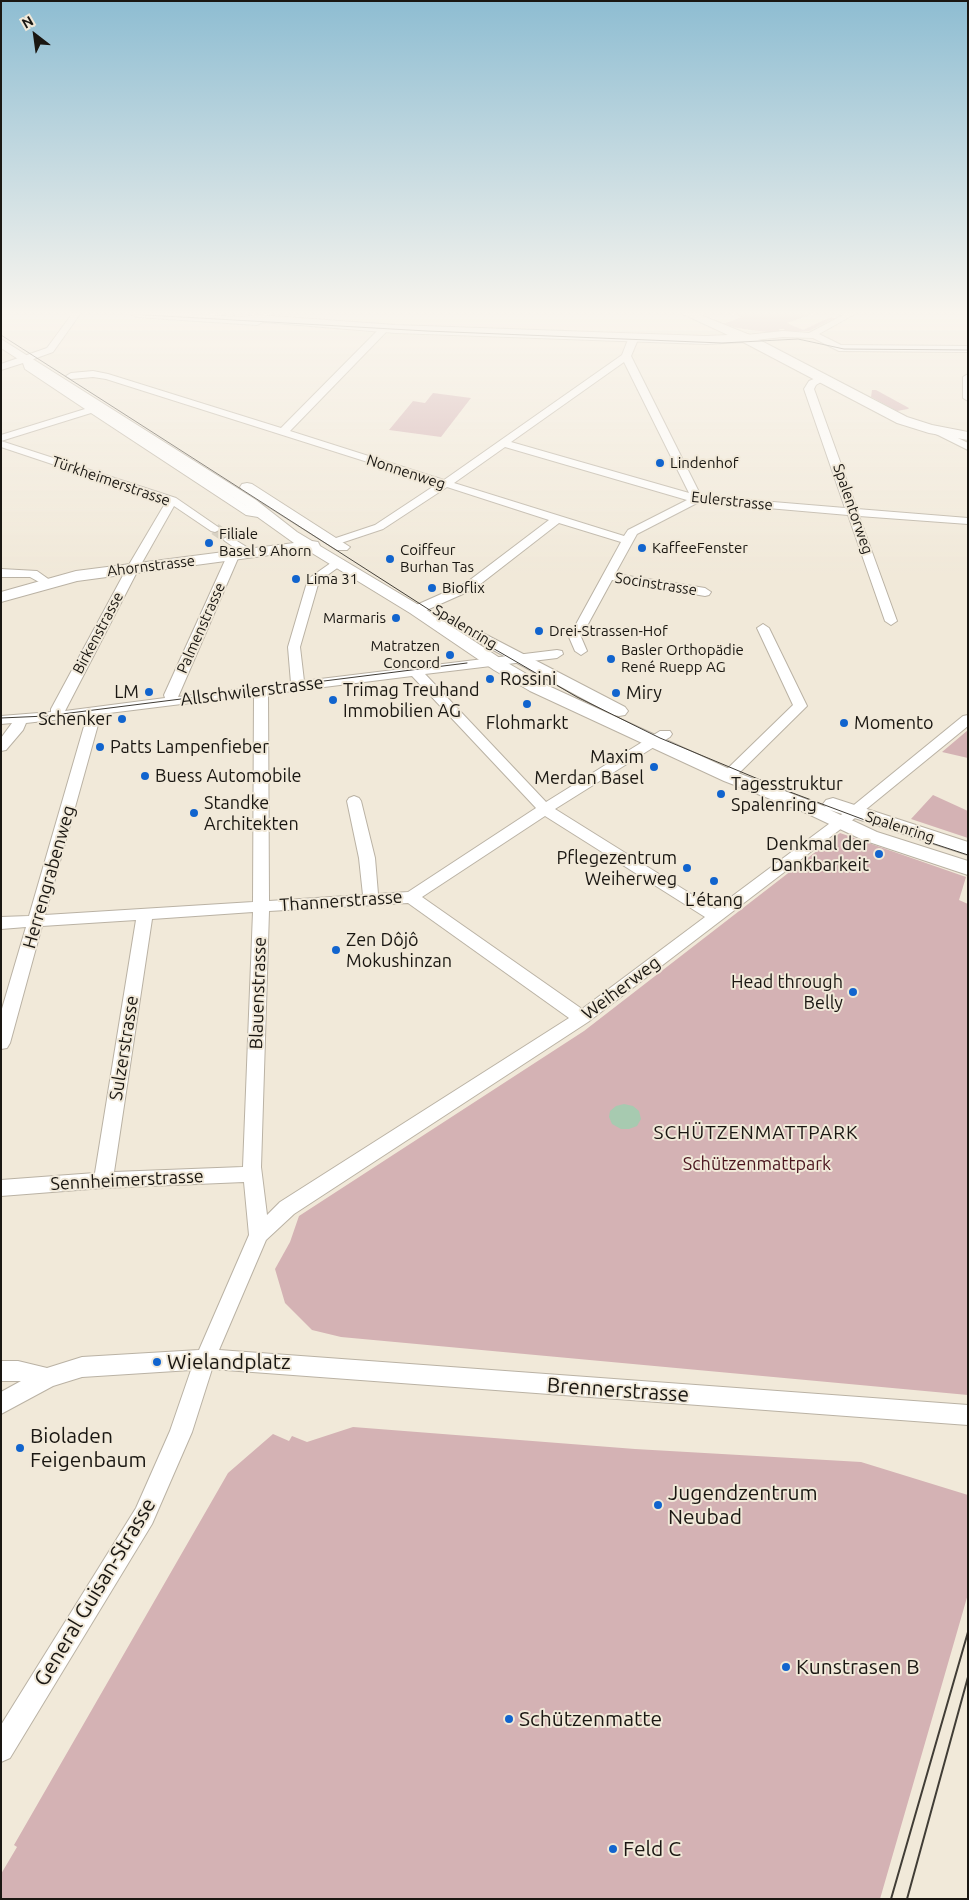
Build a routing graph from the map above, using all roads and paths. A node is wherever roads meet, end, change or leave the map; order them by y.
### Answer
1 (84, 403) edge
2 (101, 403) edge
3 (114, 403) edge
4 (188, 403) edge
5 (312, 403) edge
6 (560, 403) edge
7 (649, 403) edge
8 (815, 403) edge
9 (869, 403) edge
10 (94, 409) junction
11 (938, 431) junction
12 (282, 433) junction
13 (968, 436) edge
14 (1, 438) edge
15 (503, 443) junction
16 (1, 444) edge
17 (968, 447) edge
18 (446, 484) junction
19 (697, 499) junction
20 (172, 500) junction
21 (854, 512) junction
22 (264, 515) junction
23 (556, 520) junction
24 (968, 521) edge
25 (215, 530) tunnel mouth
26 (229, 539) tunnel mouth
27 (625, 540) junction
28 (334, 542) junction
29 (311, 545) junction
30 (249, 553) junction
31 (233, 556) junction
32 (350, 558) junction
33 (133, 568) junction
34 (1, 573) edge
35 (608, 576) junction
36 (48, 583) junction
37 (705, 592) dead end
38 (1, 597) edge
39 (422, 607) junction
40 (891, 621) dead end
41 (763, 628) dead end
42 (581, 652) dead end
43 (557, 654) dead end
44 (505, 660) junction
45 (415, 671) junction
46 (298, 686) junction
47 (262, 690) junction
48 (172, 701) junction
49 (95, 711) junction
50 (58, 715) junction
51 (1, 720) edge
52 (20, 720) junction
53 (968, 720) edge
54 (659, 738) junction
55 (1, 747) edge
56 (733, 771) junction
57 (354, 801) dead end
58 (546, 809) junction
59 (847, 816) junction
60 (968, 849) edge
61 (968, 868) edge
62 (411, 897) junction
63 (371, 898) junction
64 (261, 907) junction
65 (145, 915) junction
66 (716, 916) junction
67 (37, 921) junction
68 (1, 923) edge
69 (582, 1018) junction
70 (1, 1043) edge
71 (252, 1174) junction
72 (103, 1180) junction
73 (1, 1188) edge
74 (259, 1234) junction
75 (205, 1359) junction
76 (1, 1371) edge
77 (47, 1378) junction
78 (1, 1404) edge
79 (968, 1414) edge
80 (181, 1432) joint
81 (1, 1749) edge

1 - 10 street, Spalenring
2 - 22 main road, Spalenring
3 - 28 main road, Spalenring
4 - 12 street, Nonnenweg
5 - 12 street
6 - 15 street
7 - 19 street
8 - 21 street, Spalentorweg
9 - 11 main road
10 - 14 street
10 - 22 street, Spalenring
11 - 13 main road
11 - 17 street
12 - 18 street, Nonnenweg
15 - 18 street
15 - 19 street, Eulerstrasse
16 - 20 street, Türkheimerstrasse
18 - 23 street, Nonnenweg
18 - 28 street
19 - 21 street, Eulerstrasse
19 - 27 street, Socinstrasse
20 - 25 street, Türkheimerstrasse
20 - 33 street, Birkenstrasse
21 - 24 street, Eulerstrasse
21 - 40 street, Spalentorweg
22 - 29 main road, Spalenring
23 - 27 street, Nonnenweg
23 - 39 street
26 - 30 street
27 - 35 street, Socinstrasse
28 - 29 main road, Ahornstrasse
28 - 32 main road, Spalenring
29 - 30 main road, Ahornstrasse
29 - 32 main road, Spalenring
30 - 31 main road, Ahornstrasse
31 - 33 main road, Ahornstrasse
31 - 48 street, Palmenstrasse
32 - 39 main road, Spalenring
32 - 46 street
33 - 36 main road, Ahornstrasse
33 - 50 street, Birkenstrasse
34 - 36 street
35 - 37 street, Socinstrasse
35 - 42 street, Socinstrasse
36 - 38 main road, Ahornstrasse
39 - 44 main road, Spalenring
39 - 44 main road, Spalenring
41 - 56 street
43 - 44 street
44 - 45 street, Allschwilerstrasse
44 - 54 main road, Spalenring
44 - 54 main road, Spalenring
45 - 46 street, Allschwilerstrasse
45 - 58 street
46 - 47 street, Allschwilerstrasse
47 - 48 street, Allschwilerstrasse
47 - 64 street, Blauenstrasse
48 - 49 street, Allschwilerstrasse
49 - 50 street, Allschwilerstrasse
49 - 67 street, Herrengrabenweg
50 - 52 street, Allschwilerstrasse
51 - 52 street, Allschwilerstrasse
52 - 55 street
53 - 59 street, Weiherweg
54 - 56 main road, Spalenring
54 - 58 street, Thannerstrasse
56 - 59 main road, Spalenring
57 - 63 street
58 - 62 street, Thannerstrasse
58 - 66 street
59 - 60 main road, Spalenring
59 - 61 main road, Spalenring
59 - 66 street, Weiherweg
62 - 63 street, Thannerstrasse
62 - 69 street
63 - 64 street, Thannerstrasse
64 - 65 street, Thannerstrasse
64 - 71 street, Blauenstrasse
65 - 67 street, Thannerstrasse
65 - 72 street, Sulzerstrasse
66 - 69 street, Weiherweg
67 - 68 street, Thannerstrasse
67 - 70 street, Herrengrabenweg
69 - 74 street, Weiherweg
71 - 72 street, Sennheimerstrasse
71 - 74 street, Blauenstrasse
72 - 73 street, Sennheimerstrasse
74 - 75 street
75 - 77 street
75 - 79 street, Brennerstrasse
75 - 80 street
76 - 77 street
77 - 78 street
80 - 81 street, General Guisan-Strasse

